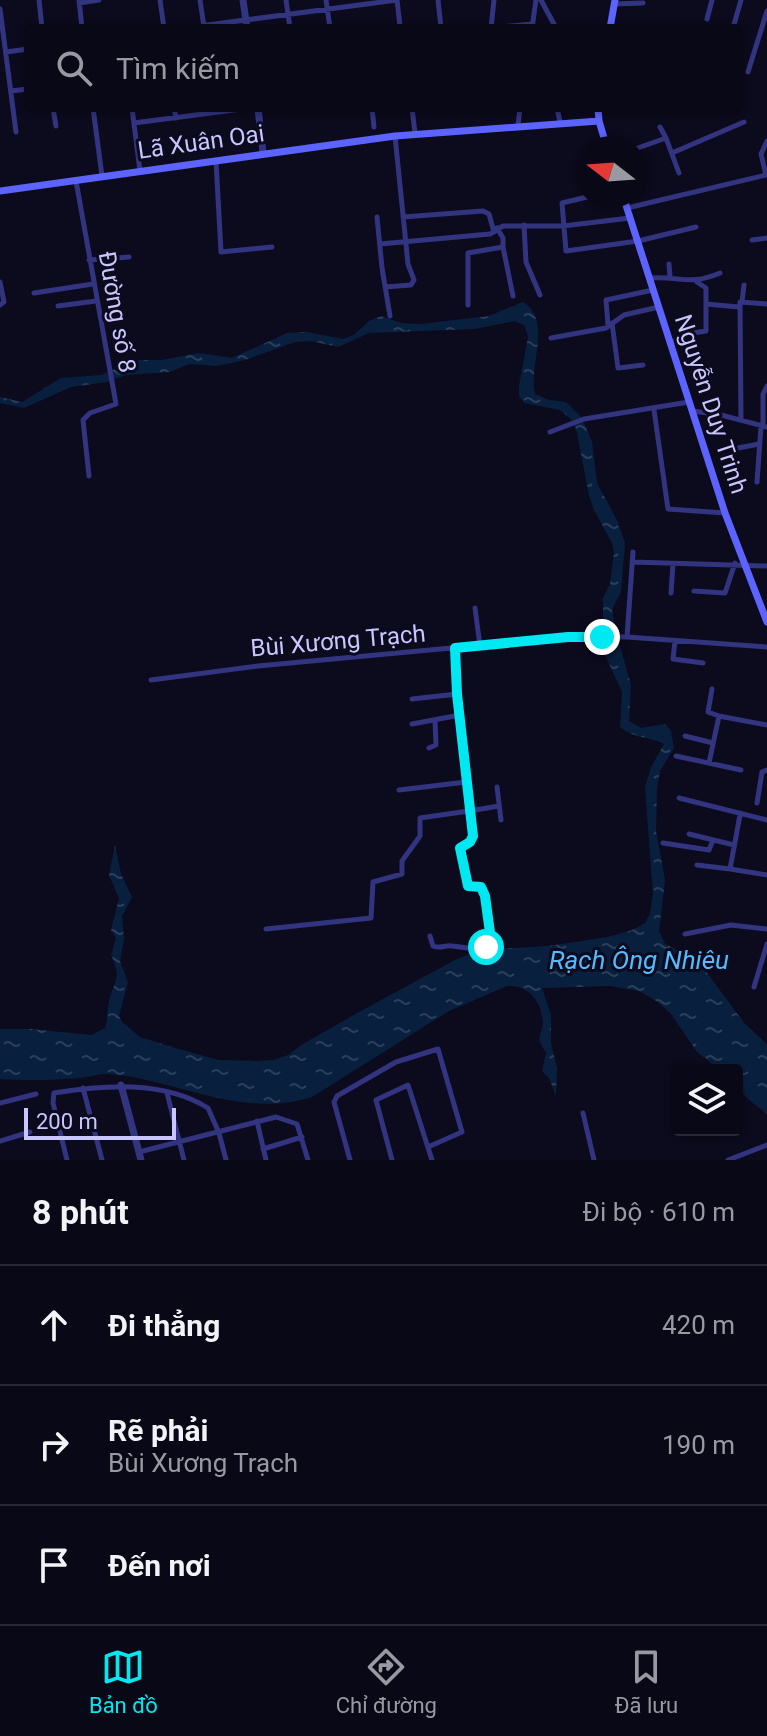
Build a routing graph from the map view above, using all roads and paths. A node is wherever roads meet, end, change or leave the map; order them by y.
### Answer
1 (39, 0) edge
2 (99, 0) edge
3 (160, 0) edge
4 (200, 0) edge
5 (243, 0) edge
6 (286, 0) edge
7 (326, 0) edge
8 (397, 0) edge
9 (438, 0) edge
10 (494, 0) edge
11 (538, 0) edge
12 (712, 0) edge
13 (741, 0) edge
14 (79, 1) edge
15 (614, 2) edge
16 (643, 3) dead end
17 (0, 9) edge
18 (328, 9) junction
19 (767, 11) edge
20 (288, 15) junction
21 (707, 19) dead end
22 (42, 24) edge
23 (82, 24) edge
24 (163, 24) edge
25 (204, 24) edge
26 (246, 24) edge
27 (289, 24) edge
28 (330, 24) edge
29 (400, 24) edge
30 (441, 24) edge
31 (491, 24) edge
32 (532, 24) edge
33 (553, 24) edge
34 (611, 24) edge
35 (734, 24) edge
36 (24, 50) edge
37 (6, 52) junction
38 (748, 72) dead end
39 (24, 89) edge
40 (11, 91) junction
41 (54, 112) edge
42 (94, 112) edge
43 (133, 112) edge
44 (175, 112) edge
45 (205, 112) edge
46 (258, 112) edge
47 (372, 112) edge
48 (412, 112) edge
49 (520, 112) edge
50 (558, 112) edge
51 (598, 112) edge
52 (176, 118) junction
53 (599, 121) junction
54 (560, 122) junction
55 (744, 122) dead end
56 (134, 123) junction
57 (518, 125) junction
58 (56, 126) dead end
59 (374, 127) dead end
60 (660, 127) dead end
61 (16, 132) dead end
62 (415, 133) junction
63 (395, 136) junction
64 (603, 136) edge
65 (666, 138) junction
66 (767, 141) edge
67 (647, 145) edge
68 (263, 153) junction
69 (672, 153) junction
70 (216, 161) junction
71 (140, 171) junction
72 (679, 173) dead end
73 (766, 175) edge
74 (102, 176) junction
75 (76, 181) junction
76 (767, 182) edge
77 (0, 191) edge
78 (575, 200) edge
79 (647, 203) edge
80 (627, 208) edge
81 (377, 217) dead end
82 (403, 217) junction
83 (631, 218) junction
84 (524, 225) junction
85 (563, 226) junction
86 (696, 227) dead end
87 (495, 230) junction
88 (767, 238) edge
89 (752, 240) dead end
90 (638, 241) junction
91 (405, 242) junction
92 (380, 244) junction
93 (272, 247) dead end
94 (503, 247) junction
95 (129, 257) dead end
96 (89, 260) junction
97 (669, 264) dead end
98 (720, 273) dead end
99 (670, 277) junction
100 (650, 278) junction
101 (0, 282) edge
102 (697, 282) junction
103 (93, 284) junction
104 (744, 285) dead end
105 (385, 287) junction
106 (654, 290) junction
107 (34, 293) dead end
108 (540, 295) dead end
109 (513, 296) dead end
110 (96, 301) junction
111 (706, 304) junction
112 (740, 304) junction
113 (767, 304) edge
114 (0, 305) edge
115 (468, 305) dead end
116 (58, 306) dead end
117 (659, 307) junction
118 (390, 316) dead end
119 (610, 324) junction
120 (551, 338) dead end
121 (671, 343) junction
122 (643, 365) dead end
123 (767, 386) edge
124 (692, 406) junction
125 (654, 410) junction
126 (741, 420) junction
127 (763, 427) edge
128 (550, 432) dead end
129 (759, 444) junction
130 (738, 448) dead end
131 (89, 476) dead end
132 (757, 482) dead end
133 (725, 513) junction
134 (633, 552) dead end
135 (632, 562) junction
136 (740, 563) junction
137 (673, 564) junction
138 (767, 566) edge
139 (694, 591) dead end
140 (671, 593) dead end
141 (475, 608) dead end
142 (767, 622) edge
143 (624, 637) junction
144 (675, 641) junction
145 (480, 646) junction
146 (767, 647) edge
147 (455, 648) junction
148 (703, 663) dead end
149 (151, 680) dead end
150 (712, 689) dead end
151 (457, 694) junction
152 (412, 699) dead end
153 (460, 715) junction
154 (719, 716) junction
155 (435, 720) junction
156 (412, 724) dead end
157 (767, 725) edge
158 (685, 736) dead end
159 (713, 743) junction
160 (429, 748) dead end
161 (676, 756) dead end
162 (709, 763) junction
163 (741, 770) dead end
164 (767, 770) edge
165 (466, 782) junction
166 (497, 787) dead end
167 (399, 790) dead end
168 (679, 798) dead end
169 (757, 803) dead end
170 (499, 806) junction
171 (469, 811) junction
172 (740, 815) junction
173 (501, 820) dead end
174 (767, 820) edge
175 (689, 834) dead end
176 (713, 840) junction
177 (663, 843) dead end
178 (734, 845) junction
179 (697, 865) dead end
180 (730, 869) junction
181 (767, 875) edge
182 (266, 929) dead end
183 (767, 929) edge
184 (685, 934) dead end
185 (430, 936) dead end
186 (767, 944) edge
187 (754, 987) dead end
188 (121, 1085) junction
189 (83, 1088) junction
190 (167, 1093) junction
191 (36, 1094) dead end
192 (0, 1103) edge
193 (583, 1113) dead end
194 (257, 1121) junction
195 (30, 1132) dead end
196 (219, 1133) junction
197 (302, 1137) junction
198 (0, 1141) edge
199 (180, 1143) junction
200 (767, 1145) edge
201 (428, 1147) junction
202 (263, 1149) junction
203 (140, 1156) edge
204 (740, 1158) edge
205 (67, 1160) edge
206 (102, 1160) edge
207 (184, 1160) edge
208 (226, 1160) edge
209 (266, 1160) edge
210 (308, 1160) edge
211 (350, 1160) edge
212 (392, 1160) edge
213 (432, 1160) edge
214 (594, 1160) edge
215 (728, 1160) edge

1 - 22 street
2 - 14 street
3 - 24 street
4 - 25 street
5 - 26 street
6 - 20 street
7 - 18 street
8 - 18 street
8 - 29 street
9 - 30 street
10 - 31 street
11 - 32 street
11 - 33 street
12 - 21 street
13 - 35 street
14 - 23 street
15 - 16 street
15 - 34 main road
17 - 37 street
18 - 20 street
18 - 28 street
19 - 38 street
20 - 26 street
20 - 27 street
36 - 37 street
37 - 40 street
39 - 40 street
40 - 61 street
41 - 58 street
42 - 74 street
43 - 56 street
44 - 52 street
45 - 52 street
46 - 68 street
47 - 59 street
48 - 62 street
49 - 57 street
50 - 54 street
51 - 53 main road
52 - 56 street
53 - 54 main road, Lã Xuân Oai
53 - 64 main road
54 - 57 main road, Lã Xuân Oai
55 - 69 street
56 - 71 street
57 - 62 main road, Lã Xuân Oai
60 - 65 street
62 - 63 main road, Lã Xuân Oai
63 - 68 main road, Lã Xuân Oai
63 - 82 street
65 - 67 street
65 - 69 street
66 - 73 street
68 - 70 main road, Lã Xuân Oai
69 - 72 street
70 - 71 main road, Lã Xuân Oai
70 - 93 street
71 - 74 main road, Lã Xuân Oai
73 - 76 street
73 - 79 street
74 - 75 main road, Lã Xuân Oai
75 - 77 main road, Lã Xuân Oai
75 - 96 street, Đường số 8
78 - 85 street
80 - 83 main road, Nguyễn Duy Trinh
81 - 92 street
82 - 87 street
82 - 91 street
83 - 85 street
83 - 90 main road, Nguyễn Duy Trinh
84 - 85 street
84 - 87 street
84 - 108 street
85 - 90 street
86 - 90 street
87 - 91 street
87 - 94 street
88 - 89 street
90 - 100 main road, Nguyễn Duy Trinh
91 - 92 street
91 - 105 street
92 - 105 street
94 - 109 street
94 - 115 street
95 - 96 street
96 - 103 street, Đường số 8
97 - 99 street
98 - 102 street
99 - 100 street
99 - 102 street
100 - 106 main road, Nguyễn Duy Trinh
101 - 114 street
102 - 111 street
103 - 107 street
103 - 110 street, Đường số 8
104 - 112 street
105 - 118 street
106 - 117 main road, Nguyễn Duy Trinh
106 - 119 street
110 - 116 street
110 - 131 street, Đường số 8
111 - 112 street
111 - 121 street
112 - 113 street
112 - 126 street
117 - 119 street
117 - 121 main road, Nguyễn Duy Trinh
119 - 120 street
119 - 122 street
121 - 124 main road, Nguyễn Duy Trinh
123 - 127 street
124 - 125 street
124 - 126 street
124 - 133 main road, Nguyễn Duy Trinh
125 - 128 street
125 - 133 street
126 - 127 street
127 - 129 street
129 - 130 street
129 - 132 street
133 - 136 main road, Nguyễn Duy Trinh
134 - 135 street
135 - 137 street
135 - 143 street
136 - 137 street
136 - 138 street
136 - 139 street
136 - 142 main road, Nguyễn Duy Trinh
137 - 140 street
141 - 145 street
143 - 144 street, Bùi Xương Trạch
143 - 145 street, Bùi Xương Trạch
144 - 146 street, Bùi Xương Trạch
144 - 148 street
145 - 147 street, Bùi Xương Trạch
147 - 149 street, Bùi Xương Trạch
147 - 151 street
150 - 154 street
151 - 152 street
151 - 153 street
153 - 155 street
153 - 165 street
154 - 157 street
154 - 159 street
155 - 156 street
155 - 160 street
158 - 159 street
159 - 162 street
161 - 162 street
162 - 163 street
164 - 169 street
165 - 167 street
165 - 171 street
166 - 170 street
168 - 172 street
170 - 171 street
170 - 173 street
171 - 182 street
171 - 185 street
172 - 174 street
172 - 178 street
175 - 176 street
176 - 177 street
176 - 178 street
178 - 180 street
179 - 180 street
180 - 181 street
183 - 184 street
186 - 187 street
188 - 189 street
188 - 190 street
188 - 203 street
189 - 205 street
189 - 206 street
190 - 196 street
190 - 199 street
191 - 192 street
193 - 214 street
194 - 196 street
194 - 197 street
194 - 202 street
195 - 198 street
196 - 199 street
196 - 208 street
197 - 202 street
197 - 210 street
199 - 203 street
199 - 207 street
200 - 204 street
201 - 211 street
201 - 212 street
201 - 213 street
202 - 209 street
204 - 215 street

